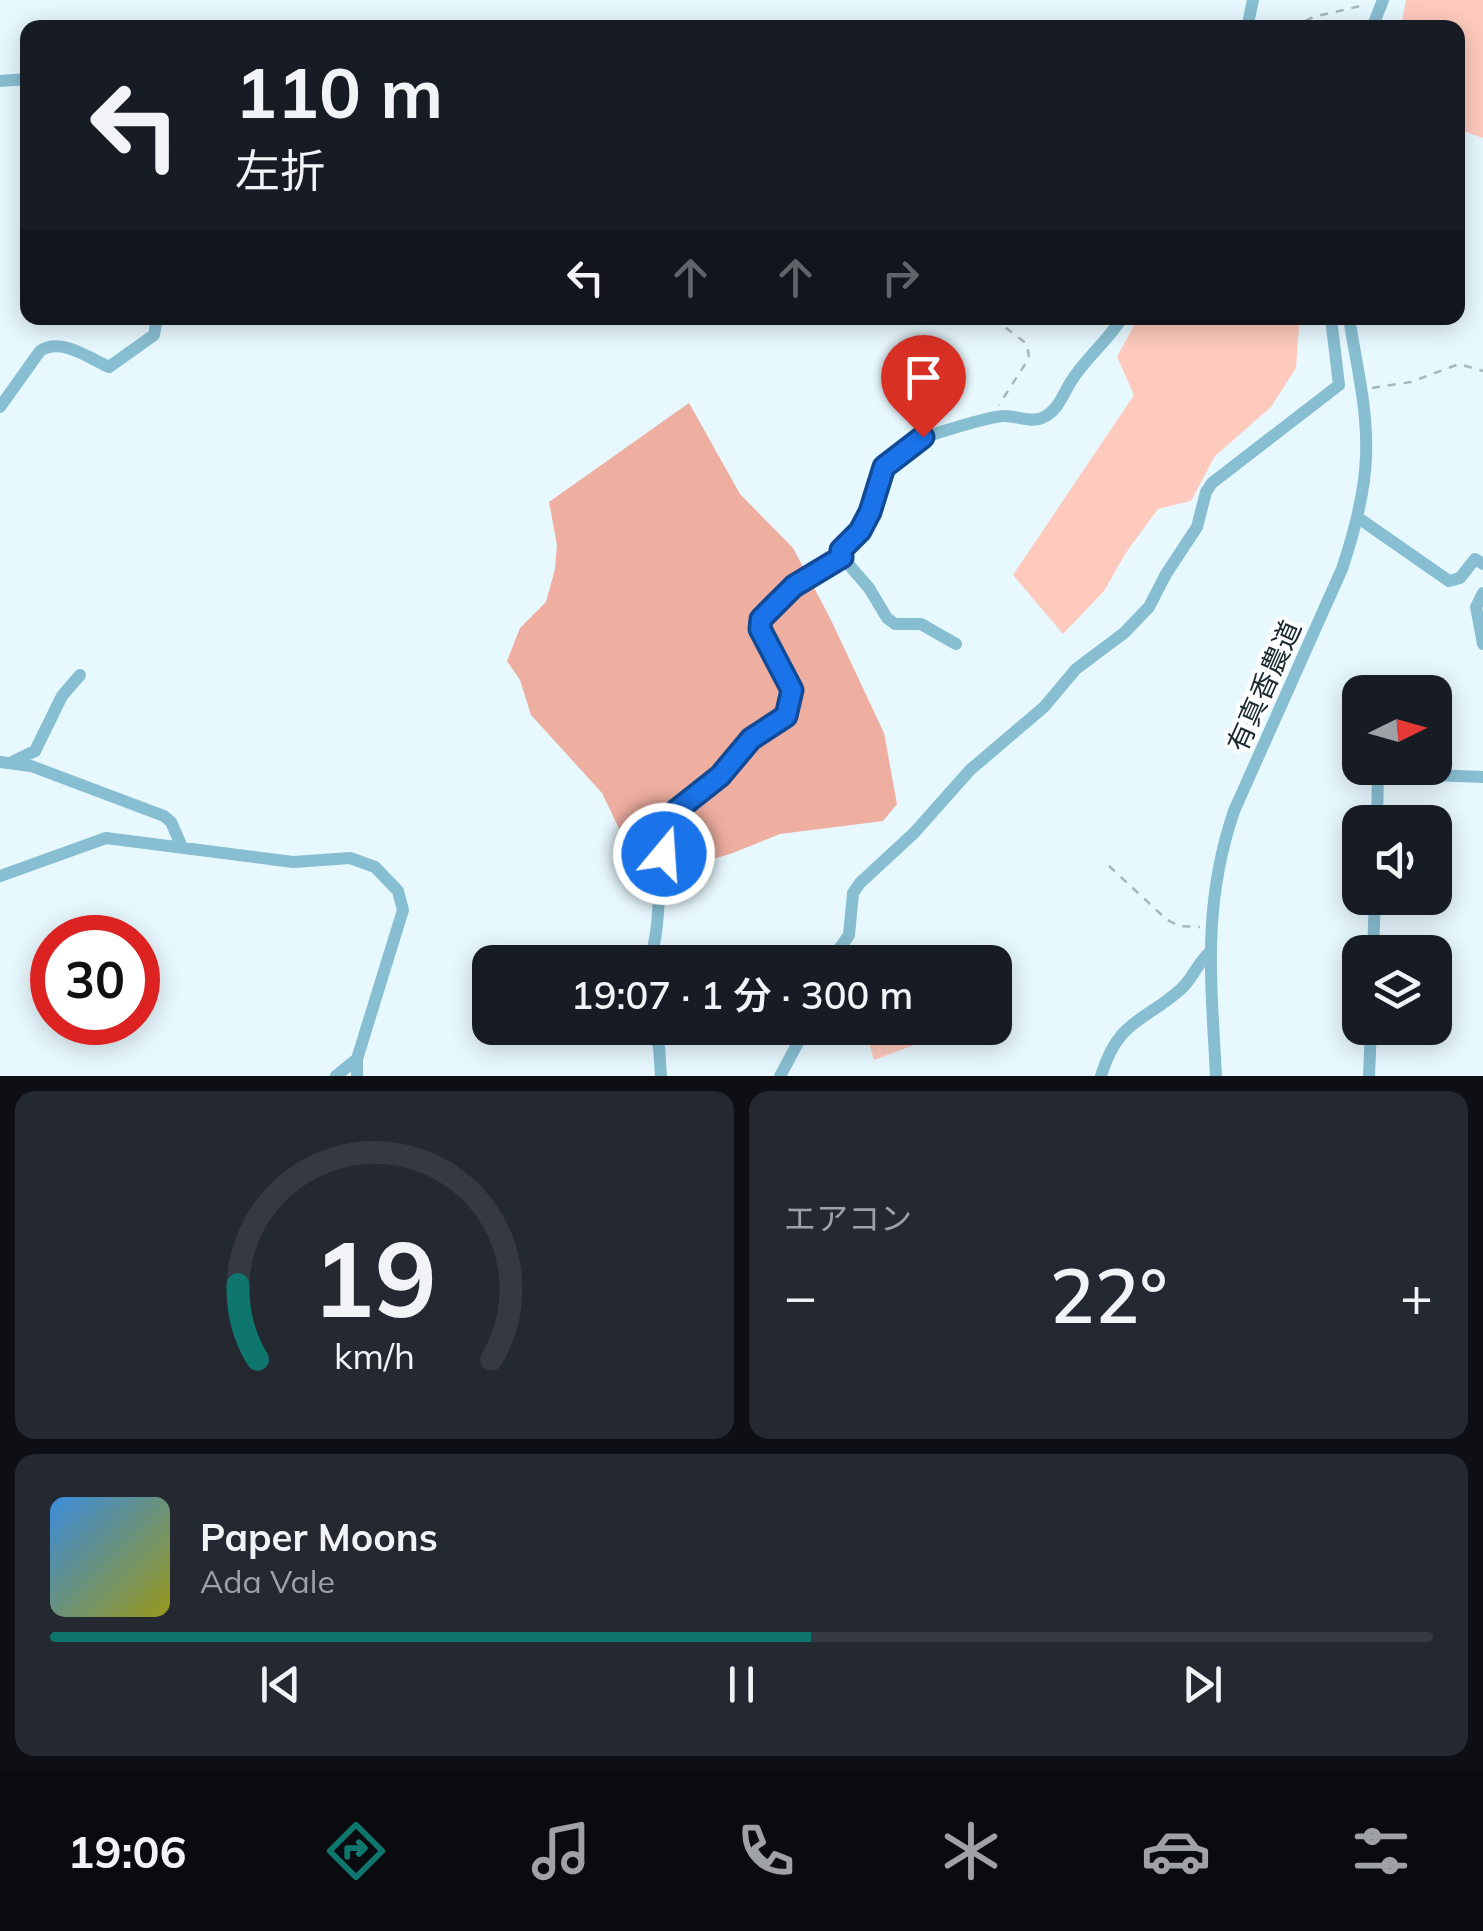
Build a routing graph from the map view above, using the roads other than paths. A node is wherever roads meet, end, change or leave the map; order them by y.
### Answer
1 (156, 325) edge
2 (1118, 325) edge
3 (1332, 325) edge
4 (1350, 325) edge
5 (1352, 336) junction
6 (1333, 339) junction
7 (1339, 385) junction
8 (1361, 389) junction
9 (0, 407) edge
10 (1357, 517) junction
11 (842, 557) junction
12 (1483, 564) edge
13 (1483, 592) edge
14 (956, 644) dead end
15 (1483, 644) edge
16 (80, 675) dead end
17 (7, 762) edge
18 (1483, 777) edge
19 (1377, 805) edge
20 (182, 847) junction
21 (0, 876) edge
22 (652, 945) edge
23 (842, 945) edge
24 (1210, 952) junction
25 (658, 1045) edge
26 (797, 1045) edge
27 (1370, 1045) edge
28 (357, 1059) junction
29 (336, 1076) edge
30 (357, 1076) edge
31 (661, 1076) edge
32 (780, 1076) edge
33 (1101, 1076) edge
34 (1216, 1076) edge
35 (1369, 1076) edge

1 - 9 street
2 - 11 street
3 - 6 street
4 - 5 street, 有真香農道
5 - 6 street
5 - 8 street, 有真香農道
6 - 7 street
7 - 8 street
7 - 23 street
8 - 10 street, 有真香農道
10 - 12 street
10 - 24 street, 有真香農道
11 - 14 street
11 - 22 street
13 - 15 street
16 - 17 street
17 - 20 street
18 - 19 street
20 - 21 street
20 - 28 street
24 - 33 street
24 - 34 street, 有真香農道
25 - 31 street
26 - 32 street
27 - 35 street
28 - 29 street
28 - 30 street

